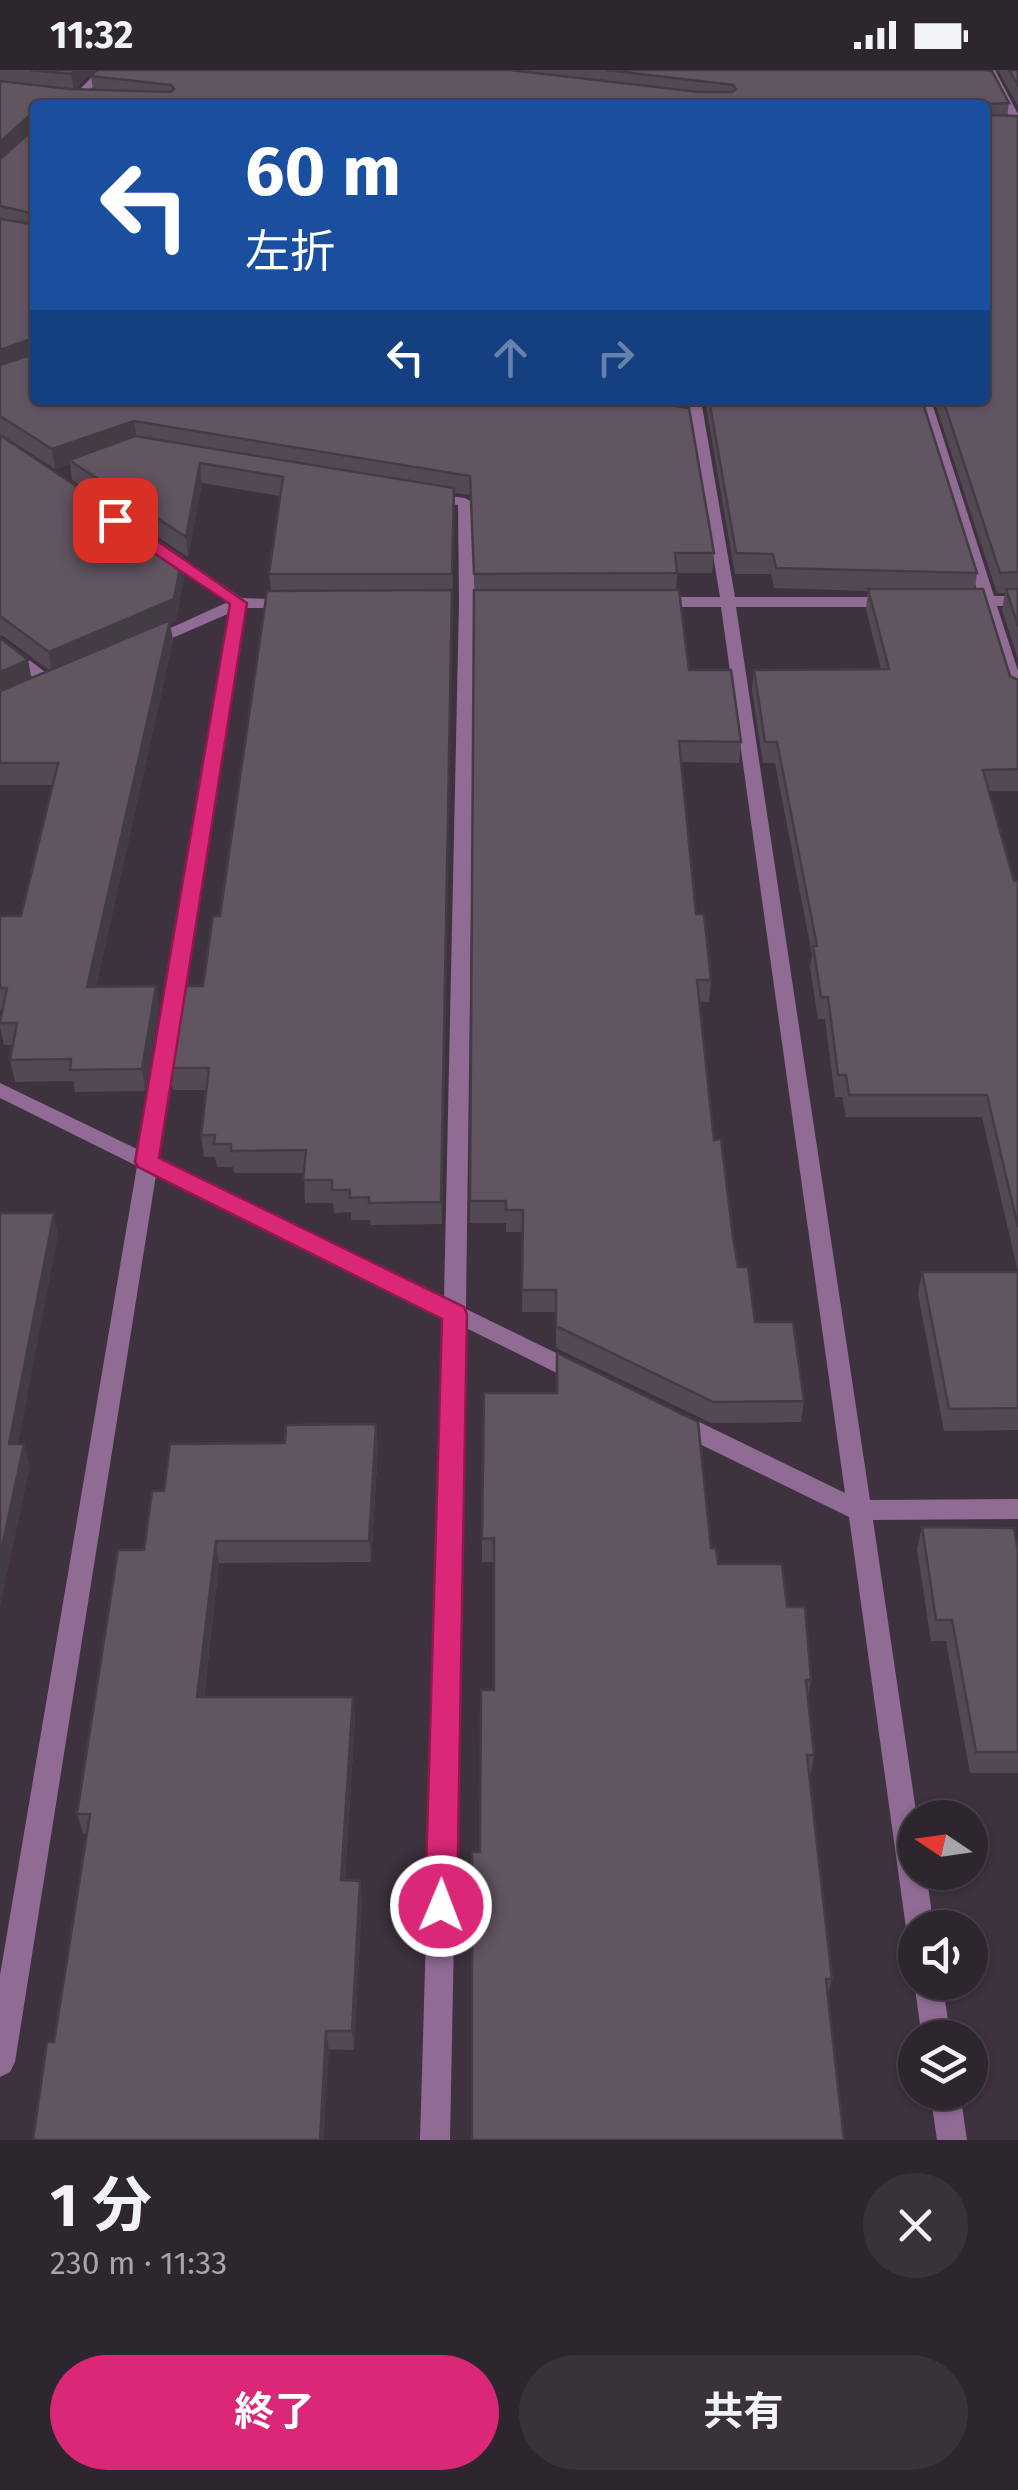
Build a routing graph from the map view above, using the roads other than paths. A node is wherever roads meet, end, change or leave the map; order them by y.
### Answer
1 (105, 70) edge
2 (993, 76) edge
3 (978, 79) edge
4 (57, 93) edge
5 (86, 95) junction
6 (78, 100) edge
7 (1002, 126) edge
8 (1018, 126) edge
9 (926, 405) edge
10 (691, 413) edge
11 (407, 493) edge
12 (146, 540) edge
13 (988, 601) junction
14 (1018, 601) edge
15 (310, 602) edge
16 (640, 602) edge
17 (728, 602) junction
18 (909, 602) edge
19 (948, 602) edge
20 (239, 603) junction
21 (0, 644) edge
22 (136, 648) edge
23 (68, 677) edge
24 (51, 684) junction
25 (34, 691) edge
26 (1018, 696) edge
27 (0, 1090) edge
28 (146, 1162) junction
29 (455, 1314) junction
30 (598, 1383) edge
31 (652, 1409) edge
32 (1018, 1509) edge
33 (857, 1510) junction
34 (917, 1910) edge
35 (0, 2062) edge
36 (948, 2110) edge
37 (435, 2140) edge
38 (952, 2140) edge

1 - 5 street
2 - 3 street
2 - 8 street
4 - 5 street
5 - 6 street
7 - 8 street
9 - 13 street
10 - 17 street
11 - 29 street
12 - 20 street
13 - 14 street
13 - 19 street
13 - 26 street
15 - 20 street
16 - 17 street
17 - 18 street
17 - 33 street
20 - 22 street
20 - 28 street
21 - 24 street
23 - 24 street
24 - 25 street
27 - 28 street
28 - 29 street
28 - 35 street
29 - 30 street
29 - 37 street
31 - 33 street
32 - 33 street
33 - 34 street
36 - 38 street

